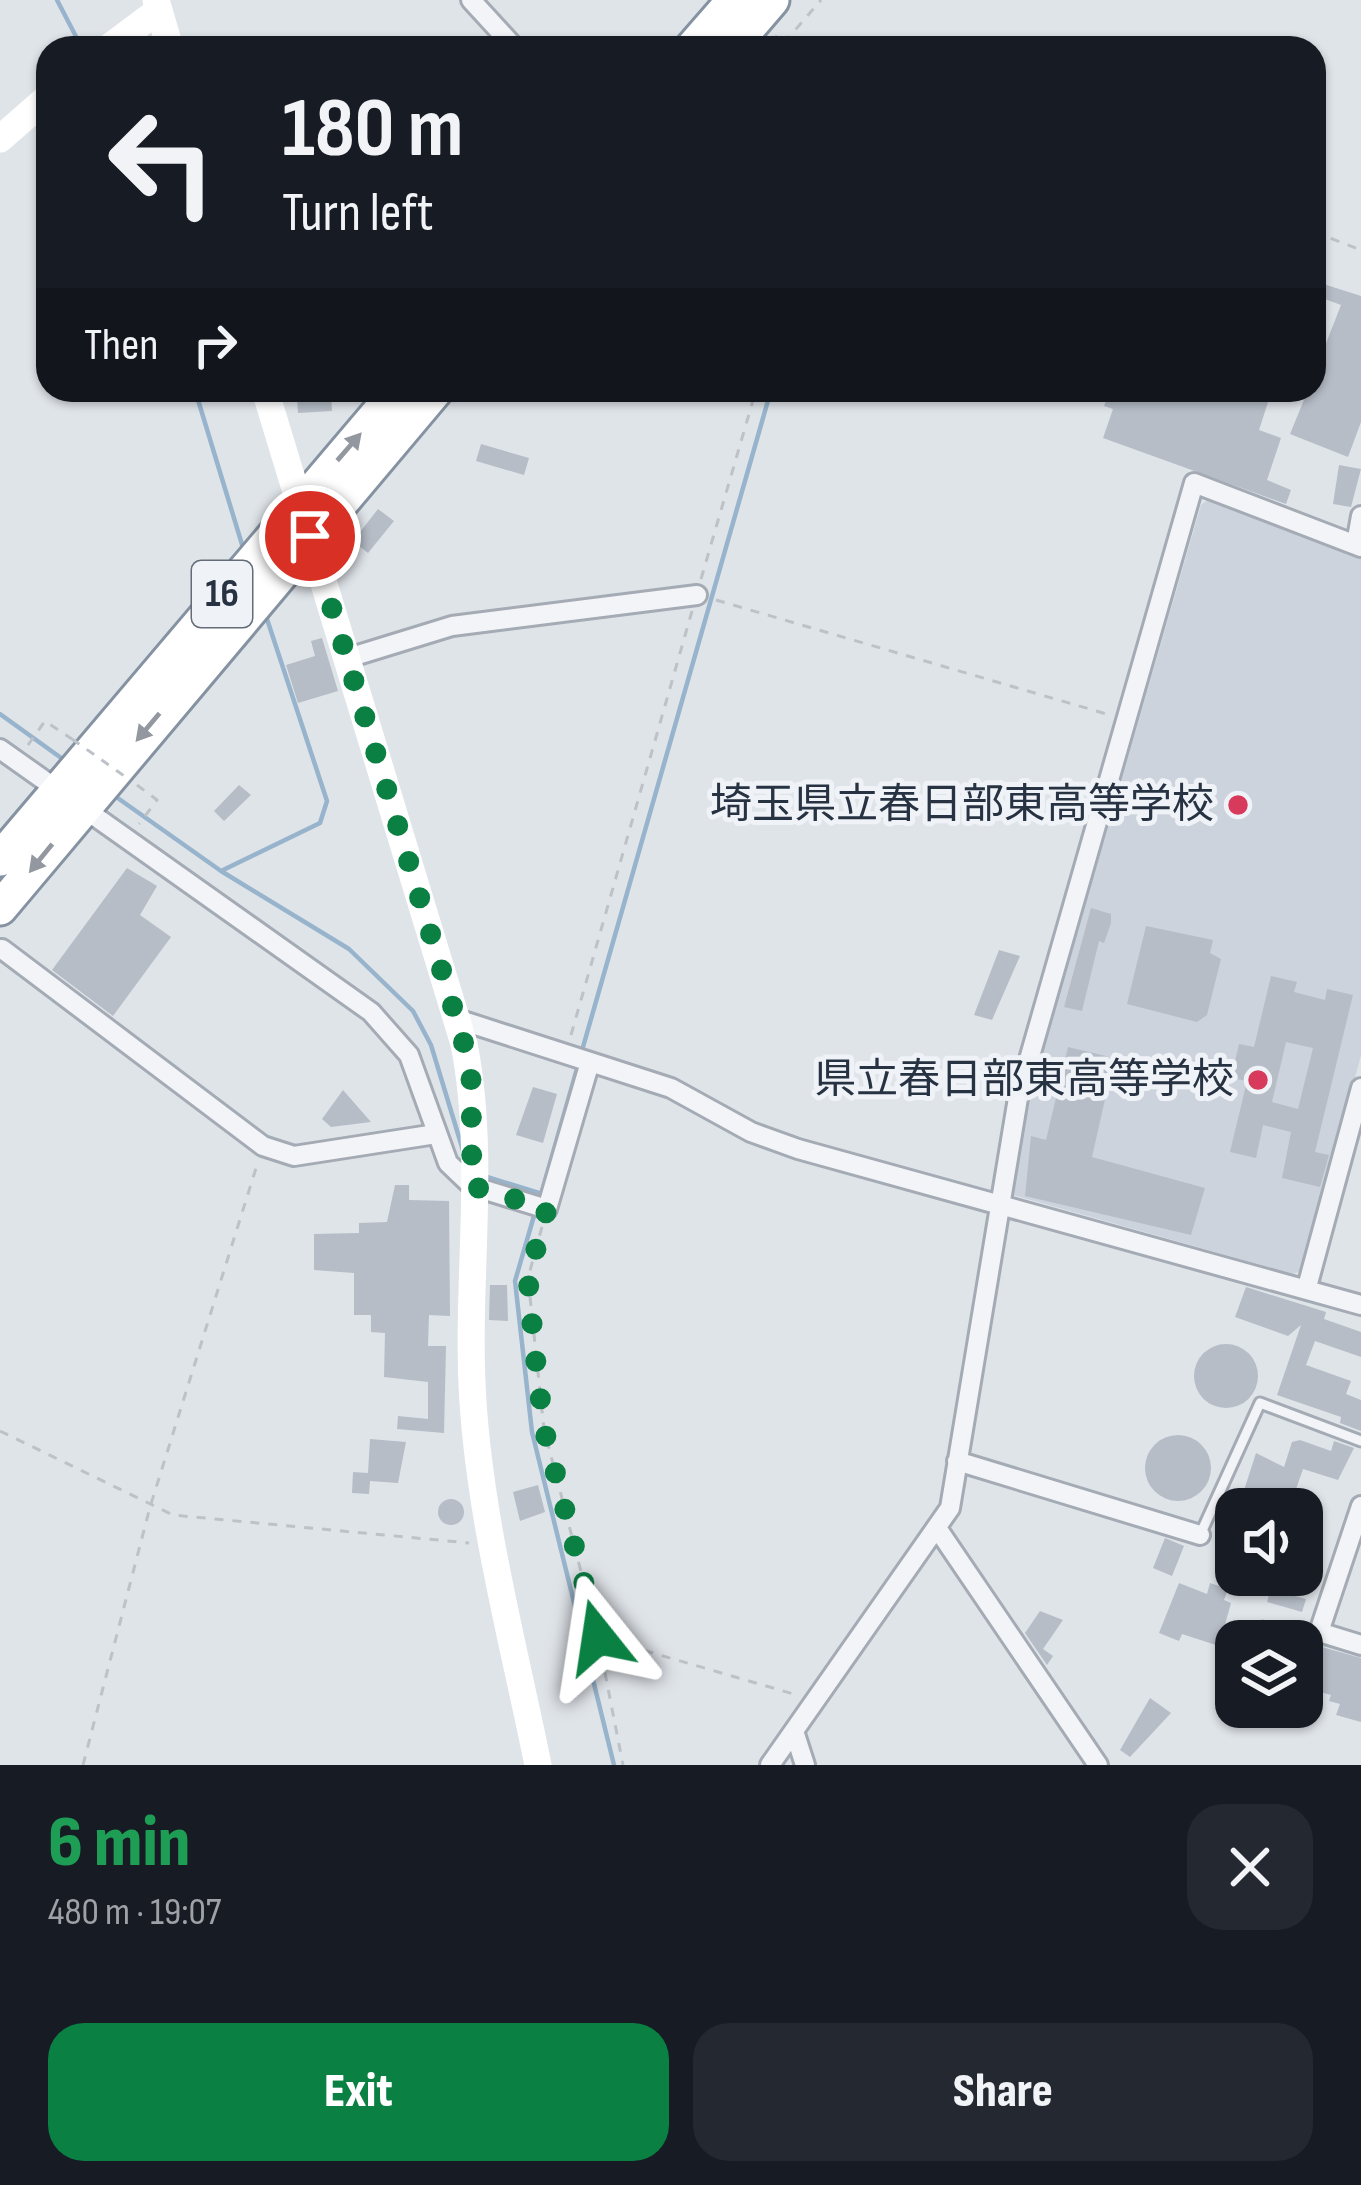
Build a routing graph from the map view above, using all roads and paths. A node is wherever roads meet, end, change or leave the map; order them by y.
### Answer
1 (471, 0) edge
2 (734, 0) edge
3 (772, 0) edge
4 (821, 0) edge
5 (157, 5) edge
6 (122, 36) edge
7 (166, 36) edge
8 (504, 36) edge
9 (702, 36) edge
10 (741, 36) edge
11 (790, 36) edge
12 (36, 108) edge
13 (0, 139) edge
14 (1326, 237) edge
15 (1361, 250) edge
16 (269, 402) edge
17 (389, 402) edge
18 (424, 402) edge
19 (753, 402) edge
20 (1361, 516) edge
21 (305, 520) junction
22 (1359, 546) edge
23 (697, 595) junction
24 (349, 658) junction
25 (1128, 720) junction
26 (0, 749) edge
27 (17, 761) junction
28 (69, 799) junction
29 (128, 841) junction
30 (0, 859) edge
31 (0, 908) edge
32 (2, 949) edge
33 (457, 1018) junction
34 (566, 1054) junction
35 (590, 1062) junction
36 (1361, 1088) edge
37 (436, 1134) junction
38 (263, 1146) junction
39 (473, 1171) junction
40 (999, 1202) junction
41 (547, 1209) junction
42 (1307, 1288) junction
43 (1361, 1305) edge
44 (0, 1430) edge
45 (1361, 1441) edge
46 (957, 1460) junction
47 (1361, 1506) edge
48 (150, 1507) junction
49 (937, 1528) junction
50 (1200, 1535) joint
51 (494, 1545) junction
52 (598, 1637) junction
53 (1361, 1645) edge
54 (816, 1700) junction
55 (794, 1731) junction
56 (1092, 1762) edge
57 (83, 1765) edge
58 (538, 1765) edge
59 (623, 1765) edge
60 (770, 1765) edge
61 (805, 1765) edge

1 - 8 street
2 - 9 highway
3 - 10 highway
4 - 11 path
5 - 6 main road
5 - 7 main road
12 - 13 main road
14 - 15 path
16 - 21 main road
21 -> 17 highway, 16
18 - 21 highway, 16
19 - 23 path
20 - 22 street
21 - 24 main road
21 - 28 highway, 16
22 - 25 street
23 - 24 street
23 - 25 path
23 - 34 path
24 - 33 main road
25 - 40 street
26 - 27 street
27 - 28 street
27 - 29 path, bridge
28 - 29 street
28 - 30 highway, 16
28 -> 31 highway, 16
29 - 37 street
32 - 38 street
33 - 34 street
33 - 39 main road
34 - 35 street
35 - 40 street
35 - 41 street
36 - 42 street
37 - 38 street
37 - 39 street
38 - 48 path
39 - 41 street
39 - 51 main road
40 - 42 street
40 - 46 street
41 - 52 path
42 - 43 street
44 - 48 path
45 - 50 lane
46 - 49 street
46 - 50 street
47 - 53 street
48 - 51 path
48 - 57 path
49 - 54 street
49 - 56 street
51 - 58 main road
52 - 54 path
52 - 59 path
54 - 55 street
55 - 60 street
55 - 61 street

